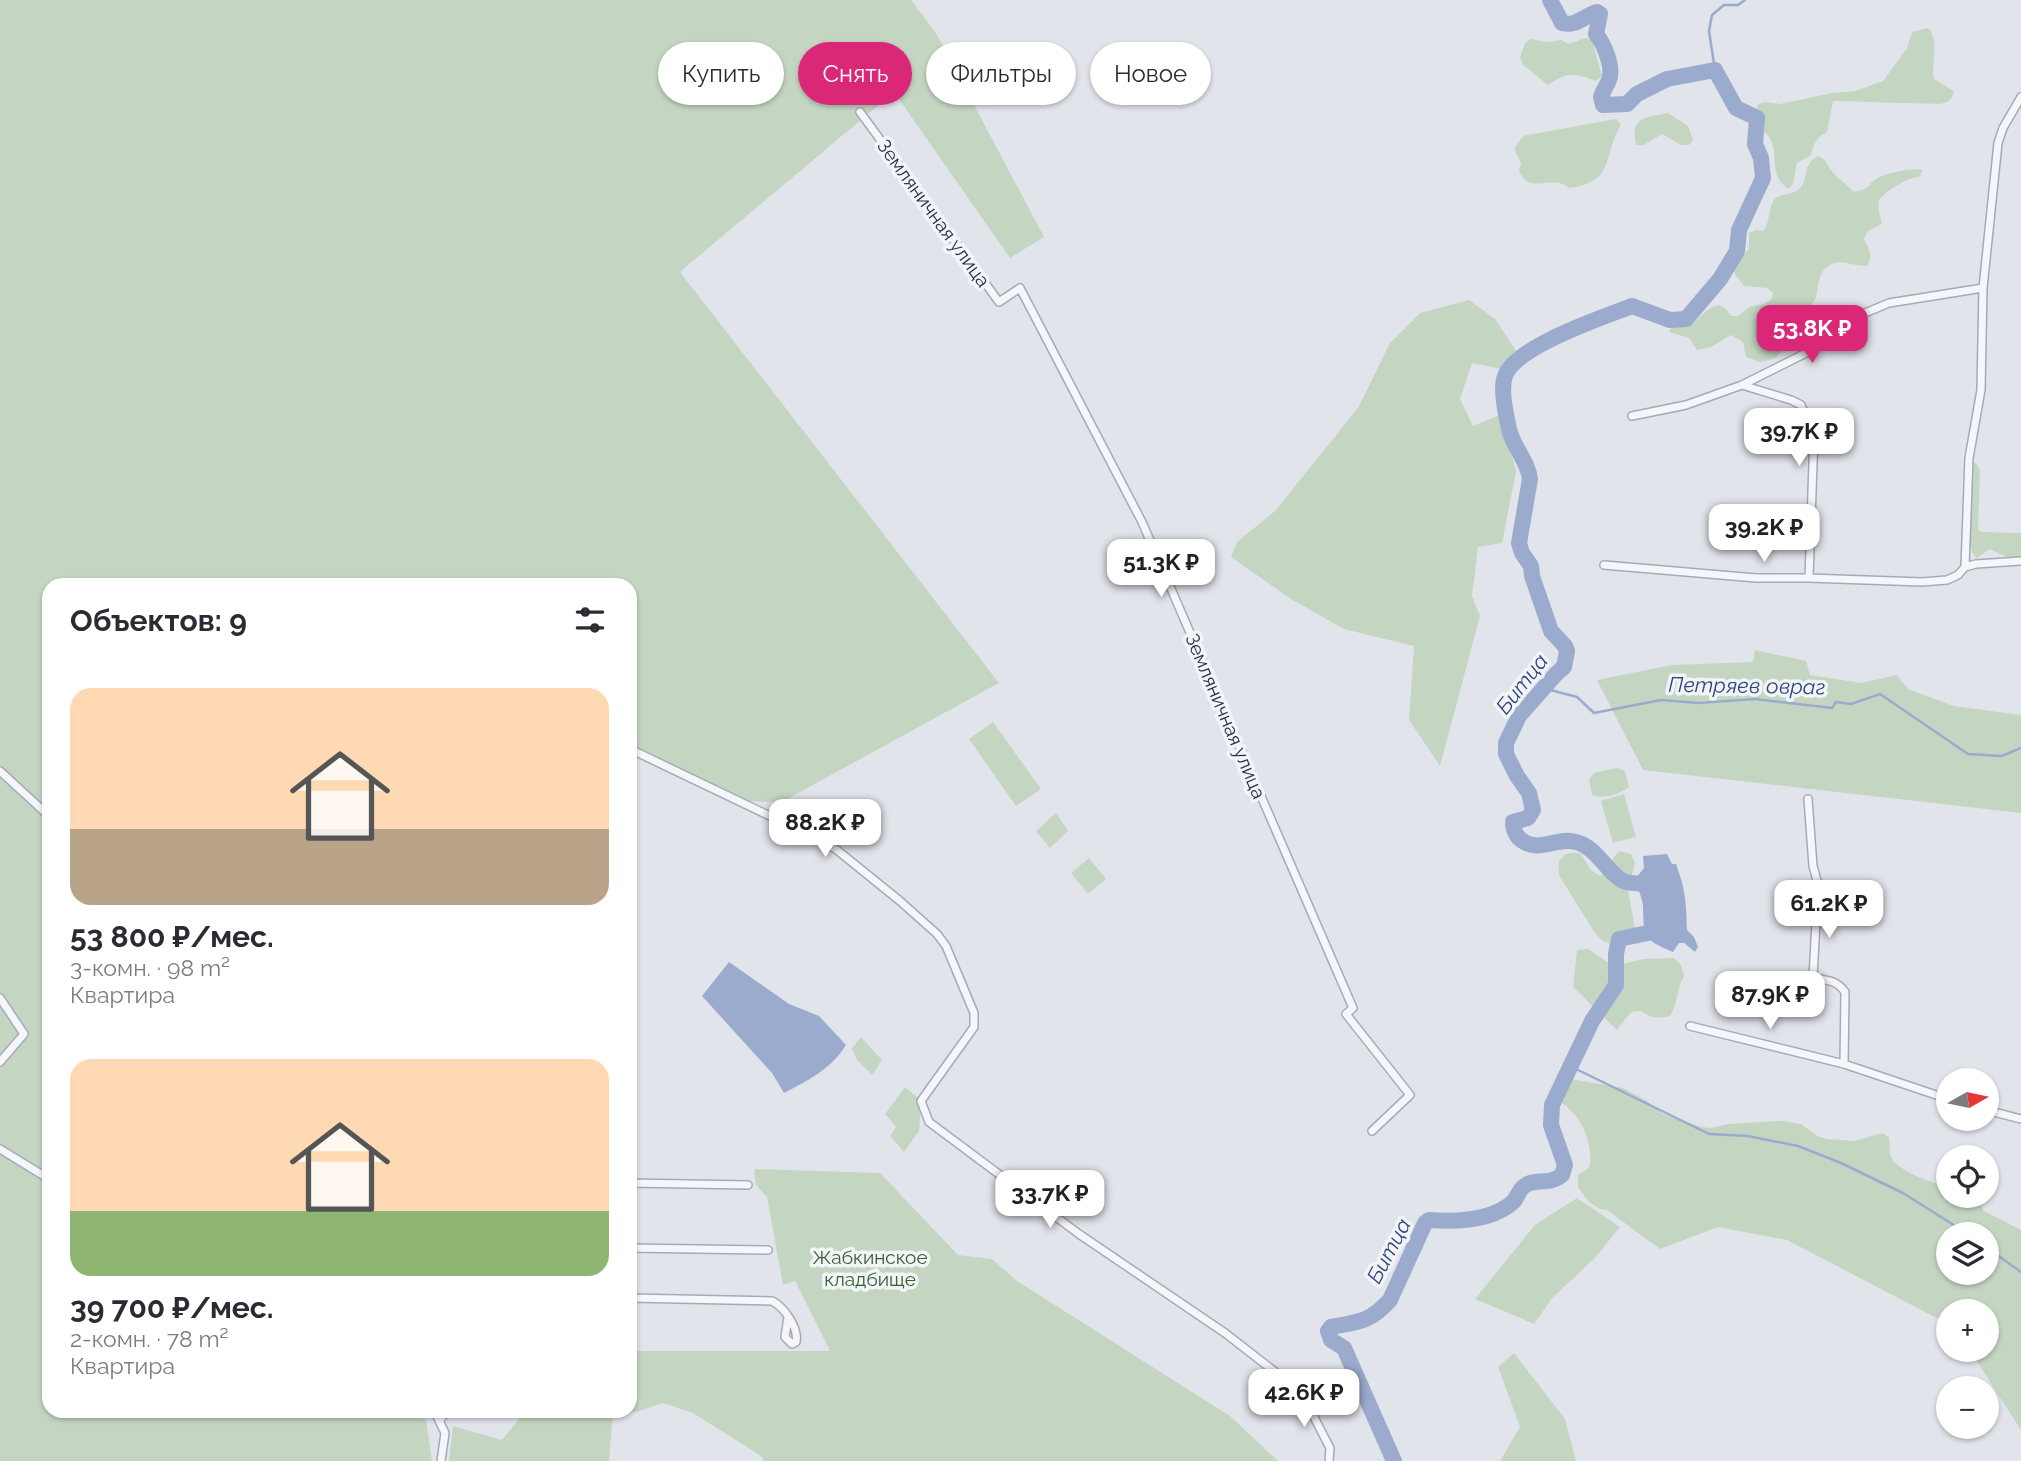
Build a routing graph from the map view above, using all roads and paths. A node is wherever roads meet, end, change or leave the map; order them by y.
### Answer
1 (2021, 97) edge
2 (860, 112) dead end
3 (1983, 288) junction
4 (1742, 385) junction
5 (1632, 416) dead end
6 (2021, 561) edge
7 (1604, 565) dead end
8 (1965, 567) junction
9 (1809, 578) junction
10 (637, 752) edge
11 (0, 771) edge
12 (1808, 799) dead end
13 (42, 810) edge
14 (0, 998) edge
15 (1689, 1026) dead end
16 (0, 1062) edge
17 (1844, 1064) junction
18 (1936, 1095) edge
19 (1999, 1113) edge
20 (2021, 1119) edge
21 (1372, 1130) dead end
22 (0, 1149) edge
23 (42, 1175) edge
24 (637, 1183) edge
25 (748, 1185) dead end
26 (637, 1248) edge
27 (768, 1250) dead end
28 (637, 1298) edge
29 (788, 1317) dead end
30 (440, 1420) edge
31 (441, 1461) edge
32 (1329, 1461) edge

1 - 3 street
2 - 21 street, Земляничная улица
3 - 4 street
3 - 8 street
4 - 5 street
4 - 9 street
6 - 8 street
7 - 9 street
8 - 9 street
10 - 32 street
11 - 13 street
12 - 17 street
14 - 16 street
15 - 17 street
17 - 18 street
19 - 20 street
22 - 23 street
24 - 25 street
26 - 27 street
28 - 29 street
30 - 31 street

